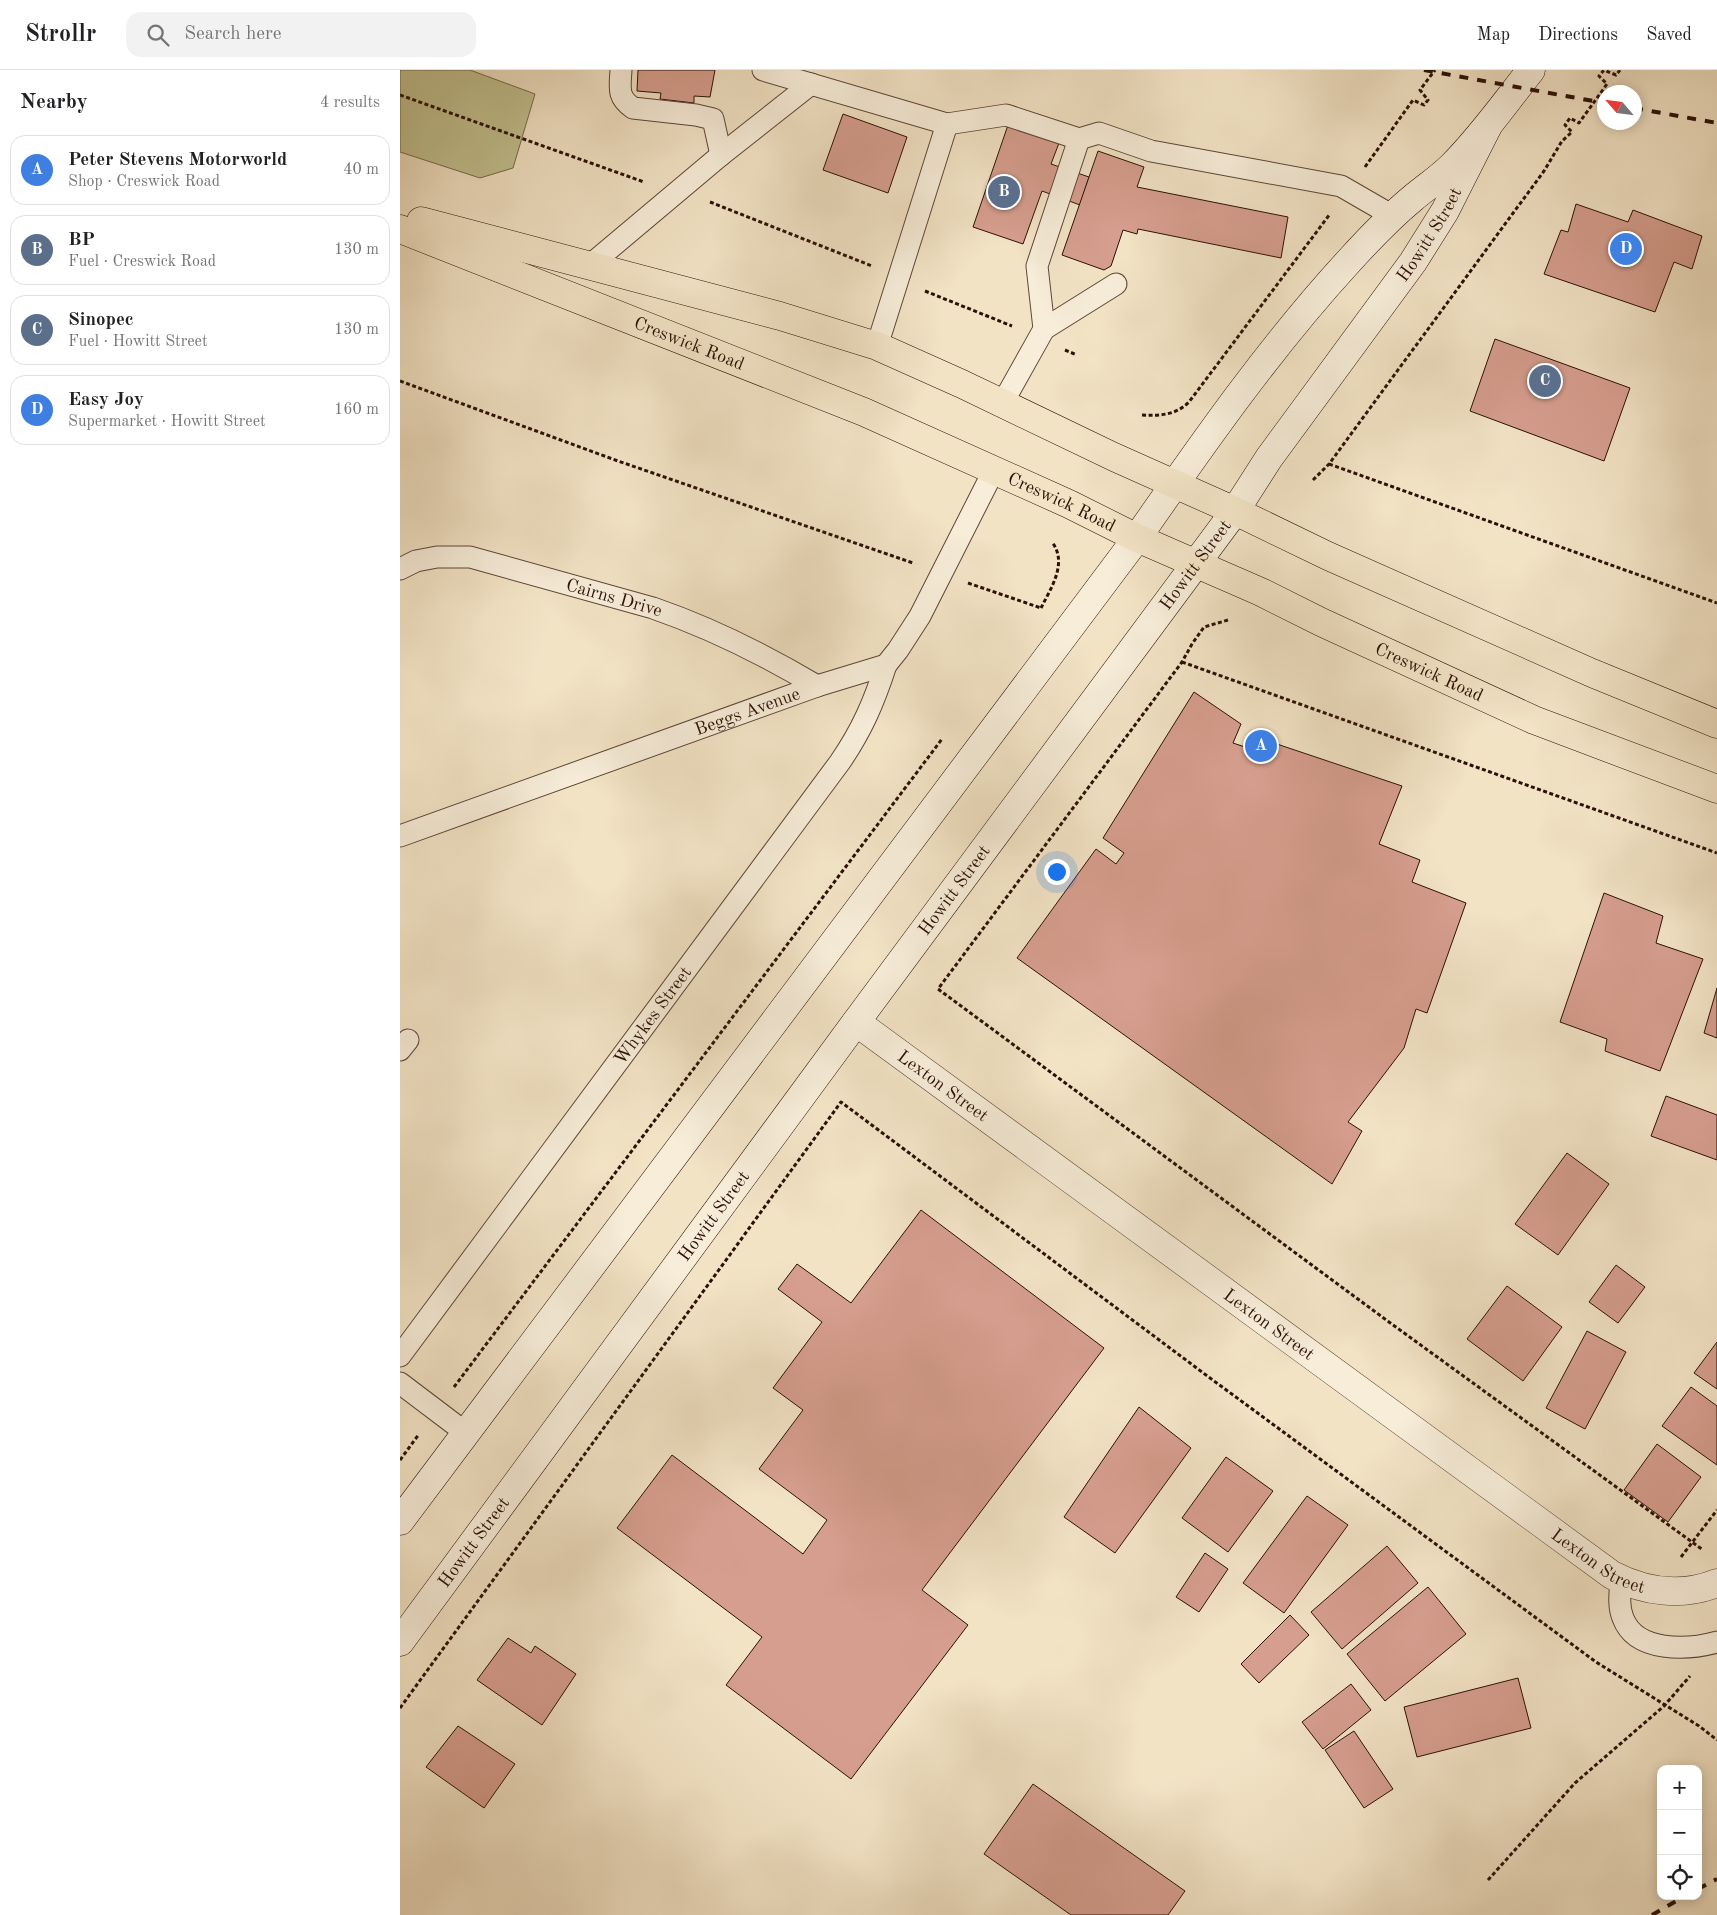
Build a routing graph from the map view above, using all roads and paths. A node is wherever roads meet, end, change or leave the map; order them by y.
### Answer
1 (622, 70) edge
2 (763, 70) edge
3 (1435, 70) edge
4 (1531, 70) edge
5 (1620, 70) edge
6 (811, 84) junction
7 (400, 95) edge
8 (946, 124) junction
9 (1488, 126) junction
10 (1079, 139) junction
11 (721, 155) junction
12 (1348, 189) junction
13 (677, 192) junction
14 (400, 216) edge
15 (1393, 216) junction
16 (400, 229) edge
17 (590, 266) junction
18 (898, 278) junction
19 (1116, 284) dead end
20 (1042, 334) junction
21 (877, 346) junction
22 (1077, 355) dead end
23 (400, 381) edge
24 (1002, 404) junction
25 (1142, 415) dead end
26 (1329, 464) junction
27 (994, 470) junction
28 (1313, 480) dead end
29 (1174, 484) junction
30 (1235, 511) junction
31 (1137, 538) junction
32 (1052, 542) dead end
33 (1197, 563) junction
34 (400, 568) edge
35 (942, 573) junction
36 (1717, 603) edge
37 (1041, 608) junction
38 (1035, 616) dead end
39 (1228, 620) dead end
40 (1182, 662) junction
41 (886, 665) junction
42 (817, 686) junction
43 (1717, 724) edge
44 (945, 735) dead end
45 (1717, 789) edge
46 (400, 836) edge
47 (1717, 853) edge
48 (856, 1022) junction
49 (400, 1356) edge
50 (400, 1383) edge
51 (436, 1411) junction
52 (466, 1433) junction
53 (400, 1460) edge
54 (1717, 1510) edge
55 (400, 1521) edge
56 (1693, 1542) junction
57 (1703, 1550) dead end
58 (1681, 1558) dead end
59 (1621, 1580) junction
60 (1707, 1587) edge
61 (400, 1642) edge
62 (1714, 1643) edge
63 (1664, 1706) junction
64 (400, 1708) edge
65 (1717, 1740) edge
66 (1488, 1880) dead end

1 - 11 lane
2 - 6 lane
3 - 12 path
4 - 9 main road, Howitt Street
5 - 26 path
6 - 8 lane
6 - 11 lane
7 - 13 path
8 - 10 lane
8 - 18 lane
9 - 15 main road, Howitt Street
9 - 30 main road, Howitt Street
10 - 12 lane
10 - 20 lane
11 - 13 lane
12 - 15 lane
12 - 25 path
13 - 17 lane
13 - 18 path
14 - 17 highway
15 - 29 main road, Howitt Street
16 - 27 highway, Creswick Road
17 - 21 highway
18 - 20 path
18 - 21 lane
19 - 20 lane
20 - 22 path
20 - 24 lane
21 - 24 highway
23 - 35 path
24 - 29 highway
26 - 28 path
26 - 36 path
27 - 31 highway, Creswick Road
27 - 35 lane
29 - 30 highway
29 - 31 main road, Howitt Street
30 - 33 main road, Howitt Street
30 - 43 highway
31 - 33 highway, Creswick Road
31 - 52 main road, Howitt Street
32 - 37 path
33 - 45 highway, Creswick Road
33 - 48 main road, Howitt Street
34 - 42 lane, Cairns Drive
35 - 37 path
35 - 41 lane
37 - 38 path
39 - 40 path
40 - 47 path
40 - 56 path
41 - 42 lane, Beggs Avenue
41 - 49 lane, Whykes Street
42 - 46 lane, Beggs Avenue
44 - 51 path
48 - 59 main road, Lexton Street
48 - 61 main road, Howitt Street
50 - 51 lane
51 - 52 lane
51 - 53 path
52 - 55 main road, Howitt Street
54 - 56 path
56 - 57 path
56 - 58 path
59 - 60 main road, Lexton Street
59 - 62 lane
62 - 63 path
63 - 64 path
63 - 65 path
63 - 66 path

